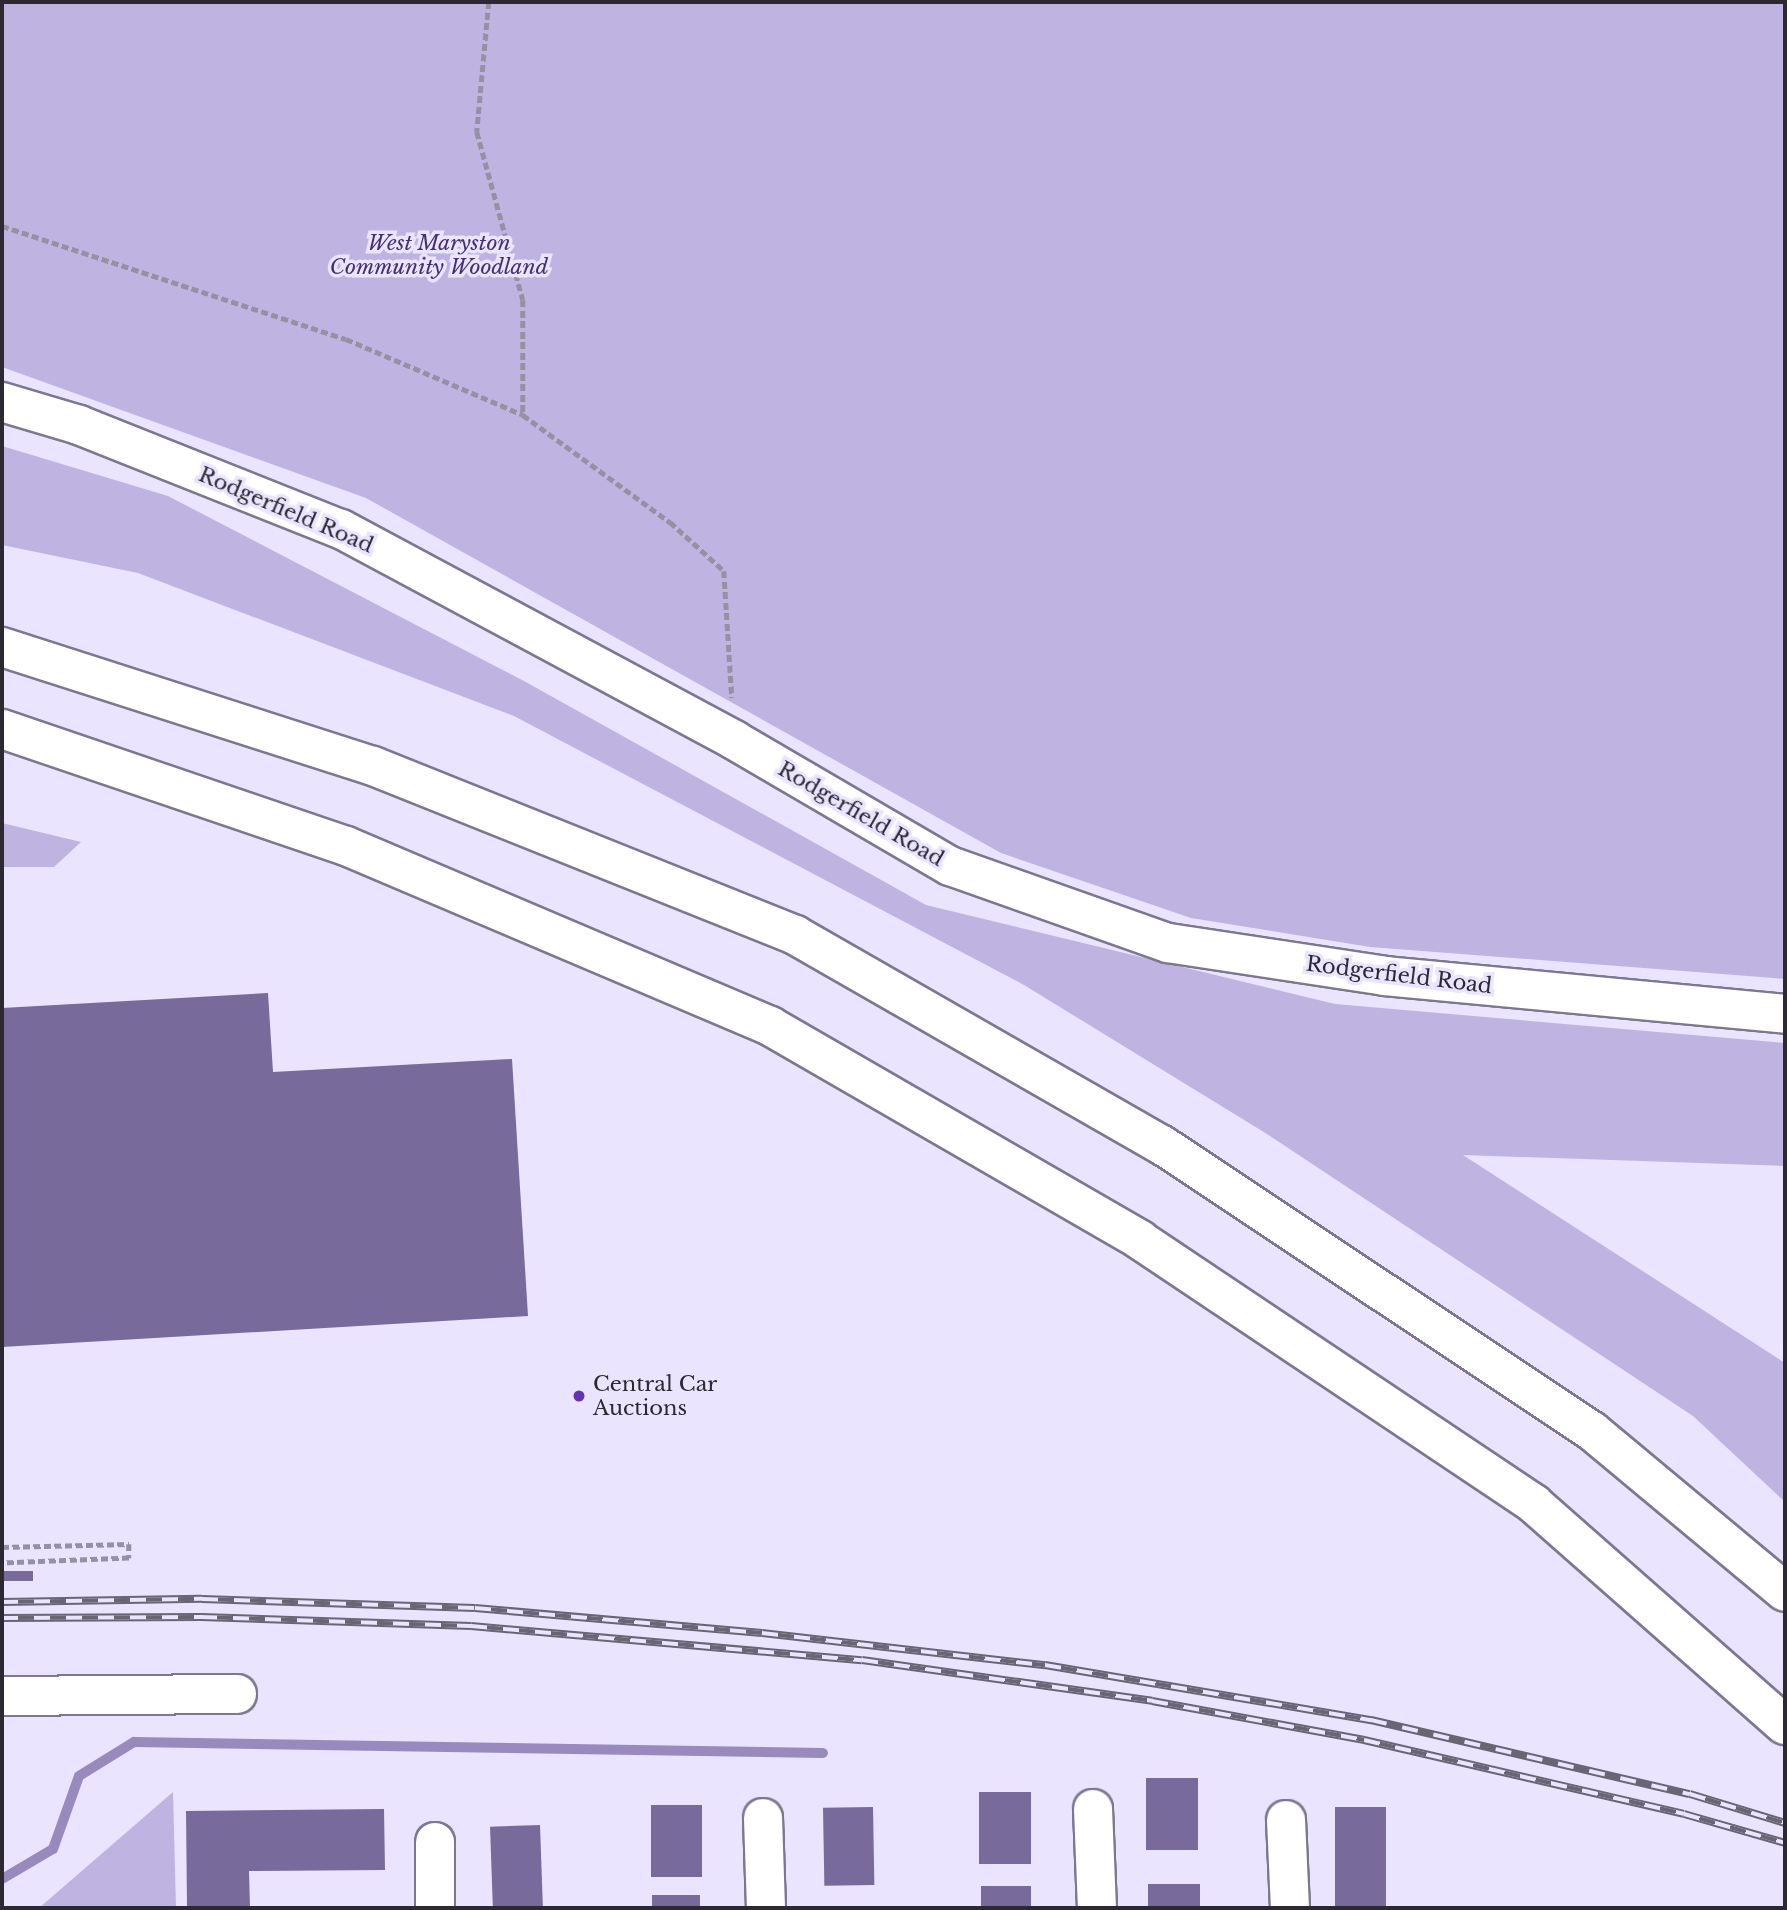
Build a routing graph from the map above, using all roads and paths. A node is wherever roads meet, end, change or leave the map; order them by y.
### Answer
1 (489, 2) edge
2 (2, 226) edge
3 (2, 402) edge
4 (523, 415) junction
5 (2, 647) edge
6 (2, 729) edge
7 (734, 740) junction
8 (1785, 1014) edge
9 (2, 1548) edge
10 (2, 1563) edge
11 (1785, 1592) edge
12 (237, 1694) dead end
13 (2, 1696) edge
14 (1785, 1725) edge
15 (1093, 1809) dead end
16 (764, 1818) dead end
17 (1286, 1820) dead end
18 (435, 1842) dead end
19 (435, 1908) edge
20 (766, 1908) edge
21 (1097, 1908) edge
22 (1290, 1908) edge

1 - 4 path
2 - 4 path
3 - 7 main road, Rodgerfield Road
4 - 7 path
5 - 11 main road
6 - 14 main road
7 - 8 main road, Rodgerfield Road
9 - 10 path
12 - 13 main road
15 - 21 main road
16 - 20 main road
17 - 22 main road
18 - 19 main road

